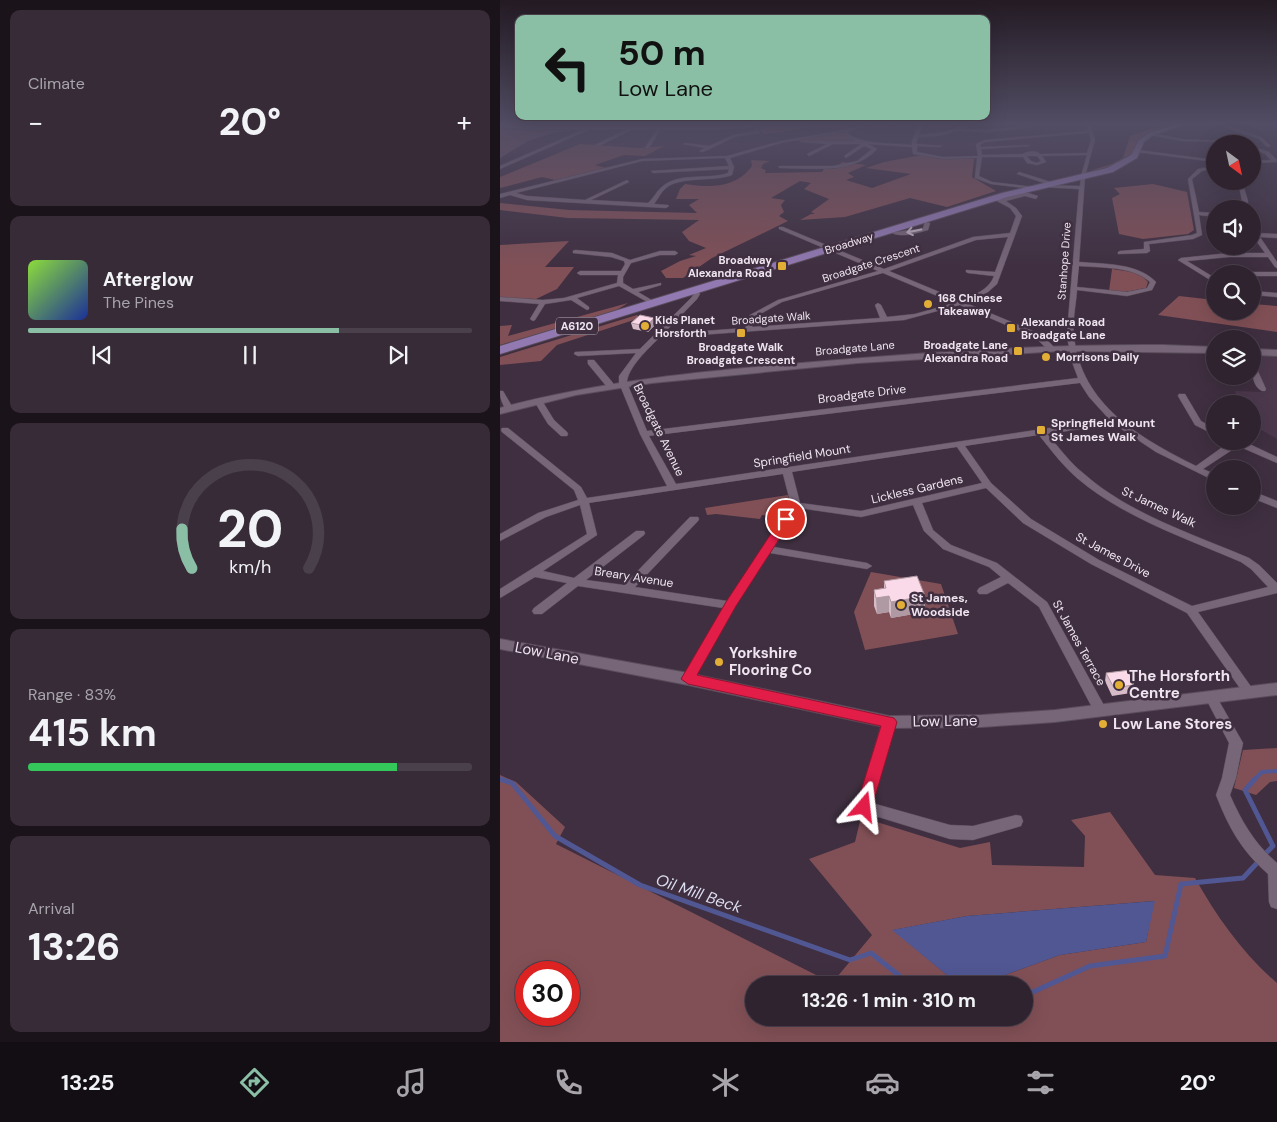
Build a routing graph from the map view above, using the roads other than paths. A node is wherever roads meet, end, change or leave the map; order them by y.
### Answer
1 (596, 172) edge
2 (653, 172) dead end
3 (659, 172) edge
4 (731, 172) edge
5 (978, 172) edge
6 (1084, 172) edge
7 (1097, 172) edge
8 (1198, 172) edge
9 (1019, 173) dead end
10 (1083, 176) junction
11 (627, 181) dead end
12 (991, 183) junction
13 (1050, 184) junction
14 (1032, 188) junction
15 (1082, 188) junction
16 (1042, 189) junction
17 (511, 193) junction
18 (1021, 193) junction
19 (500, 196) edge
20 (1036, 197) dead end
21 (1000, 198) junction
22 (586, 201) junction
23 (649, 205) junction
24 (666, 206) dead end
25 (1196, 213) junction
26 (1206, 214) edge
27 (928, 223) dead end
28 (781, 228) dead end
29 (896, 233) dead end
30 (1012, 235) junction
31 (1261, 235) edge
32 (1277, 236) edge
33 (1261, 240) edge
34 (832, 248) junction
35 (675, 253) dead end
36 (1120, 253) dead end
37 (579, 254) dead end
38 (1269, 255) junction
39 (629, 262) junction
40 (1076, 264) junction
41 (1277, 266) edge
42 (884, 271) junction
43 (968, 271) dead end
44 (580, 273) dead end
45 (622, 273) junction
46 (997, 274) junction
47 (1261, 274) edge
48 (1277, 274) edge
49 (1206, 275) edge
50 (620, 284) junction
51 (659, 284) dead end
52 (1073, 288) junction
53 (694, 290) junction
54 (633, 291) junction
55 (1261, 294) edge
56 (1277, 295) edge
57 (500, 299) edge
58 (574, 299) junction
59 (543, 302) junction
60 (961, 302) junction
61 (653, 303) junction
62 (878, 305) dead end
63 (587, 308) dead end
64 (533, 318) dead end
65 (884, 320) junction
66 (748, 329) junction
67 (1070, 335) junction
68 (660, 336) junction
69 (1039, 336) junction
70 (1050, 347) junction
71 (1070, 347) junction
72 (500, 350) edge
73 (1206, 350) edge
74 (642, 351) junction
75 (1261, 352) edge
76 (1277, 353) edge
77 (578, 354) dead end
78 (591, 362) dead end
79 (1082, 380) junction
80 (623, 384) junction
81 (610, 385) junction
82 (1260, 385) edge
83 (1262, 389) dead end
84 (500, 393) edge
85 (1182, 396) dead end
86 (538, 402) junction
87 (505, 409) edge
88 (1115, 421) junction
89 (1206, 427) edge
90 (505, 430) dead end
91 (1041, 432) junction
92 (564, 434) dead end
93 (644, 434) junction
94 (960, 445) junction
95 (1225, 450) edge
96 (1254, 450) edge
97 (1277, 460) edge
98 (1197, 470) junction
99 (787, 472) junction
100 (1206, 474) edge
101 (988, 486) junction
102 (673, 488) junction
103 (1261, 498) edge
104 (917, 502) junction
105 (584, 503) junction
106 (796, 504) junction
107 (1277, 505) edge
108 (694, 520) dead end
109 (640, 533) dead end
110 (500, 538) edge
111 (767, 549) junction
112 (867, 566) dead end
113 (534, 573) junction
114 (1009, 578) junction
115 (577, 582) junction
116 (627, 589) junction
117 (1277, 589) edge
118 (983, 591) dead end
119 (500, 594) edge
120 (730, 605) junction
121 (1191, 610) junction
122 (538, 611) dead end
123 (500, 644) edge
124 (688, 679) junction
125 (1277, 690) edge
126 (1248, 692) junction
127 (1211, 697) junction
128 (1100, 709) junction
129 (889, 722) junction
130 (1016, 821) dead end
131 (1276, 871) edge
132 (1277, 902) edge

1 - 17 street
2 - 3 street
4 - 23 street
5 - 12 street
6 - 10 street, Stanhope Drive
7 - 10 highway, Broadway / A6120
8 - 25 street
9 - 13 street
10 - 13 highway, Broadway / A6120
10 - 15 street, Stanhope Drive
11 - 22 street
12 - 14 street
12 - 21 street
13 - 16 highway, Broadway / A6120
14 - 16 highway, Broadway / A6120
14 - 18 highway, Broadway / A6120
15 - 16 street
15 - 40 street, Stanhope Drive
17 - 19 street
17 - 22 street
18 - 20 street
18 - 21 highway, Broadway / A6120
21 - 30 street, Broadgate Walk
21 - 34 highway, Broadway / A6120
22 - 23 street
23 - 24 street
25 - 26 street
25 - 36 street
27 -> 29 street
28 - 34 street
30 - 42 street, Broadgate Crescent
30 - 46 street, Broadgate Walk
31 - 32 street
33 - 38 street
34 - 42 street
34 - 53 highway, Broadway / A6120
35 - 39 street
37 - 39 street
38 - 41 street
38 - 49 street
39 - 45 street
40 - 52 street, Stanhope Drive
40 - 52 street
42 - 60 street
42 - 66 street, Broadgate Crescent
43 - 46 street
44 - 45 street
45 - 50 street
46 - 60 street, Broadgate Walk
47 - 48 street
50 - 54 street
50 - 58 street
51 - 54 street
52 - 67 street, Stanhope Drive
53 - 61 highway, Broadway / A6120
53 - 68 street
54 - 61 street
55 - 56 street
57 - 59 street
58 - 59 street
58 - 63 street
59 - 64 street
60 - 65 street, Broadgate Walk
60 - 69 street
61 - 72 highway, Broadway / A6120
62 - 65 street
65 - 66 street, Broadgate Walk
66 - 68 street, Broadgate Walk
67 - 69 street
67 - 71 street, Stanhope Drive
68 - 74 street
69 - 70 street
70 - 71 street, Broadgate Lane
70 - 80 street, Broadgate Lane
71 - 73 street, Broadgate Lane
71 - 79 street, Stanhope Drive
74 - 77 street
74 - 80 street
75 - 76 street
78 - 81 street
79 - 88 street, Stanhope Drive
79 - 93 street, Broadgate Drive
80 - 81 street, Broadgate Lane
80 - 93 street, Broadgate Avenue
81 - 86 street, Broadgate Lane
82 - 83 street
84 - 87 street
85 - 89 street
86 - 87 street, Broadgate Lane
86 - 92 street
88 - 91 street, Springfield Mount
88 - 98 street, Stanhope Drive
90 - 105 street
91 - 94 street, Springfield Mount
91 - 117 street, St James Walk
93 - 102 street, Broadgate Avenue
94 - 99 street, Springfield Mount
94 - 101 street, St James Drive
95 - 98 street
96 - 97 street
98 - 100 street, Stanhope Drive
99 - 102 street, Springfield Mount
99 - 106 street
101 - 104 street, Lickless Gardens
101 - 121 street, St James Drive
102 - 105 street, Springfield Mount
103 - 107 street
104 - 106 street, Lickless Gardens
104 - 114 street, St James Terrace
105 - 110 street, Springfield Mount
105 - 113 street
106 - 111 street
108 - 116 street
109 - 115 street
111 - 112 street
111 - 120 street
113 - 115 street, Breary Avenue
113 - 119 street
114 - 118 street
114 - 128 street, St James Terrace
115 - 116 street, Breary Avenue
115 - 122 street
116 - 120 street, Breary Avenue
117 - 121 street
120 - 124 street
121 - 126 street, St James Drive
123 - 124 street, Low Lane
124 - 129 street, Low Lane
125 - 126 street, Low Lane
126 - 127 street, Low Lane
127 - 128 street, Low Lane
127 - 131 street
128 - 129 street, Low Lane
129 - 130 street
131 - 132 street

